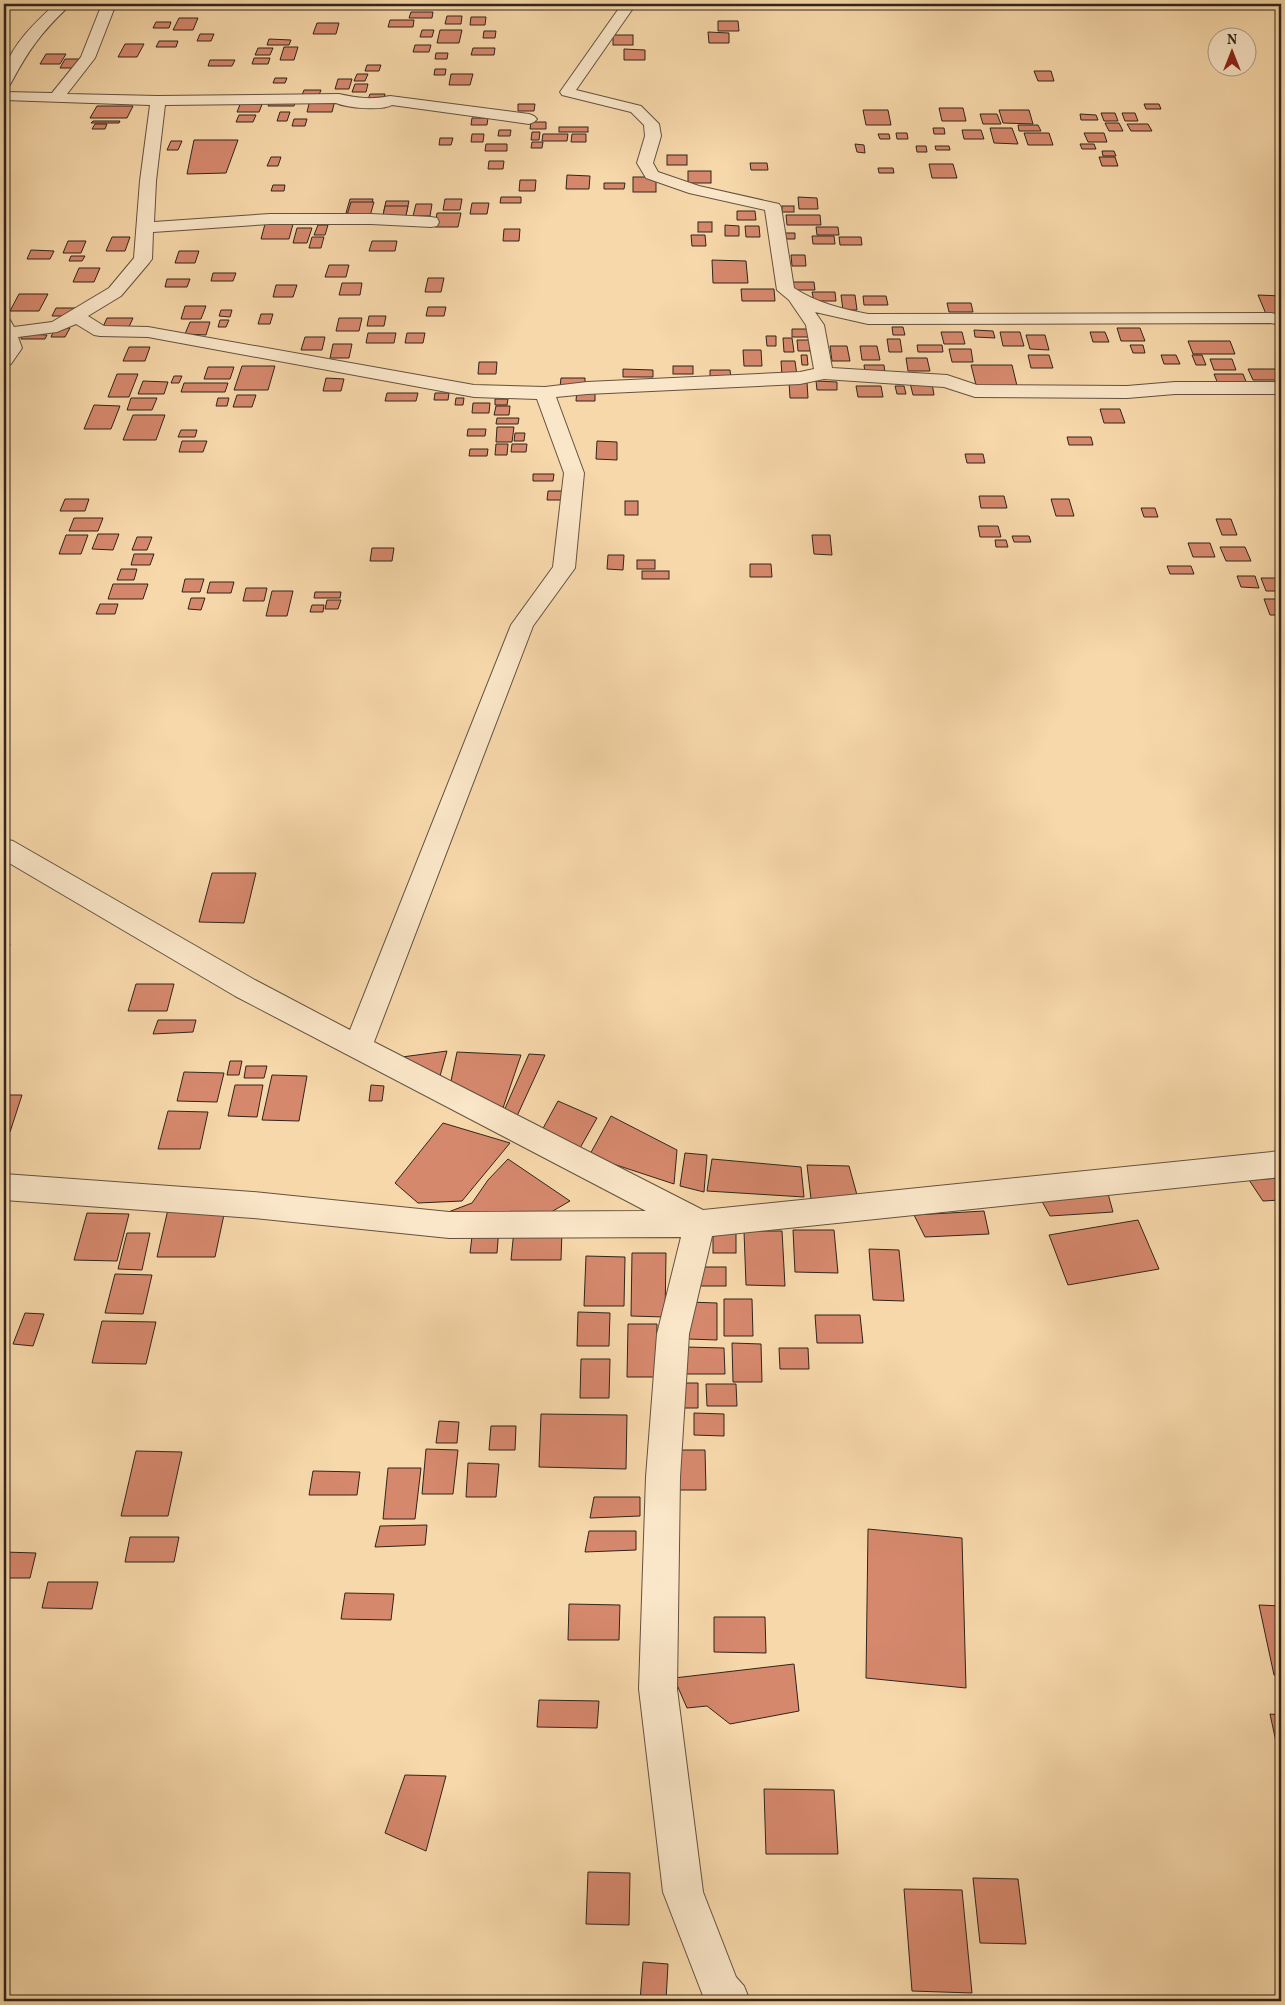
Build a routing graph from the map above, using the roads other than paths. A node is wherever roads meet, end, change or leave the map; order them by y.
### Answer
1 (80, 4) edge
2 (109, 4) edge
3 (629, 4) edge
4 (4, 83) edge
5 (4, 96) edge
6 (57, 97) junction
7 (158, 101) junction
8 (529, 119) dead end
9 (431, 222) dead end
10 (145, 228) junction
11 (794, 295) junction
12 (76, 316) junction
13 (1281, 320) edge
14 (6, 329) edge
15 (4, 360) edge
16 (824, 373) junction
17 (1281, 388) edge
18 (545, 393) junction
19 (4, 848) edge
20 (358, 1046) junction
21 (1281, 1164) edge
22 (4, 1187) edge
23 (700, 1224) junction
24 (729, 2001) edge

1 - 4 street
2 - 6 street
3 - 11 street
5 - 6 street
6 - 7 street
7 - 8 street
7 - 10 street
9 - 10 street
10 - 12 street
11 - 13 street
11 - 16 street
12 - 14 street
12 - 18 street
14 - 15 street
16 - 17 street
16 - 18 street
18 - 20 street
19 - 20 street
20 - 23 street
21 - 23 street
22 - 23 street
23 - 24 street

